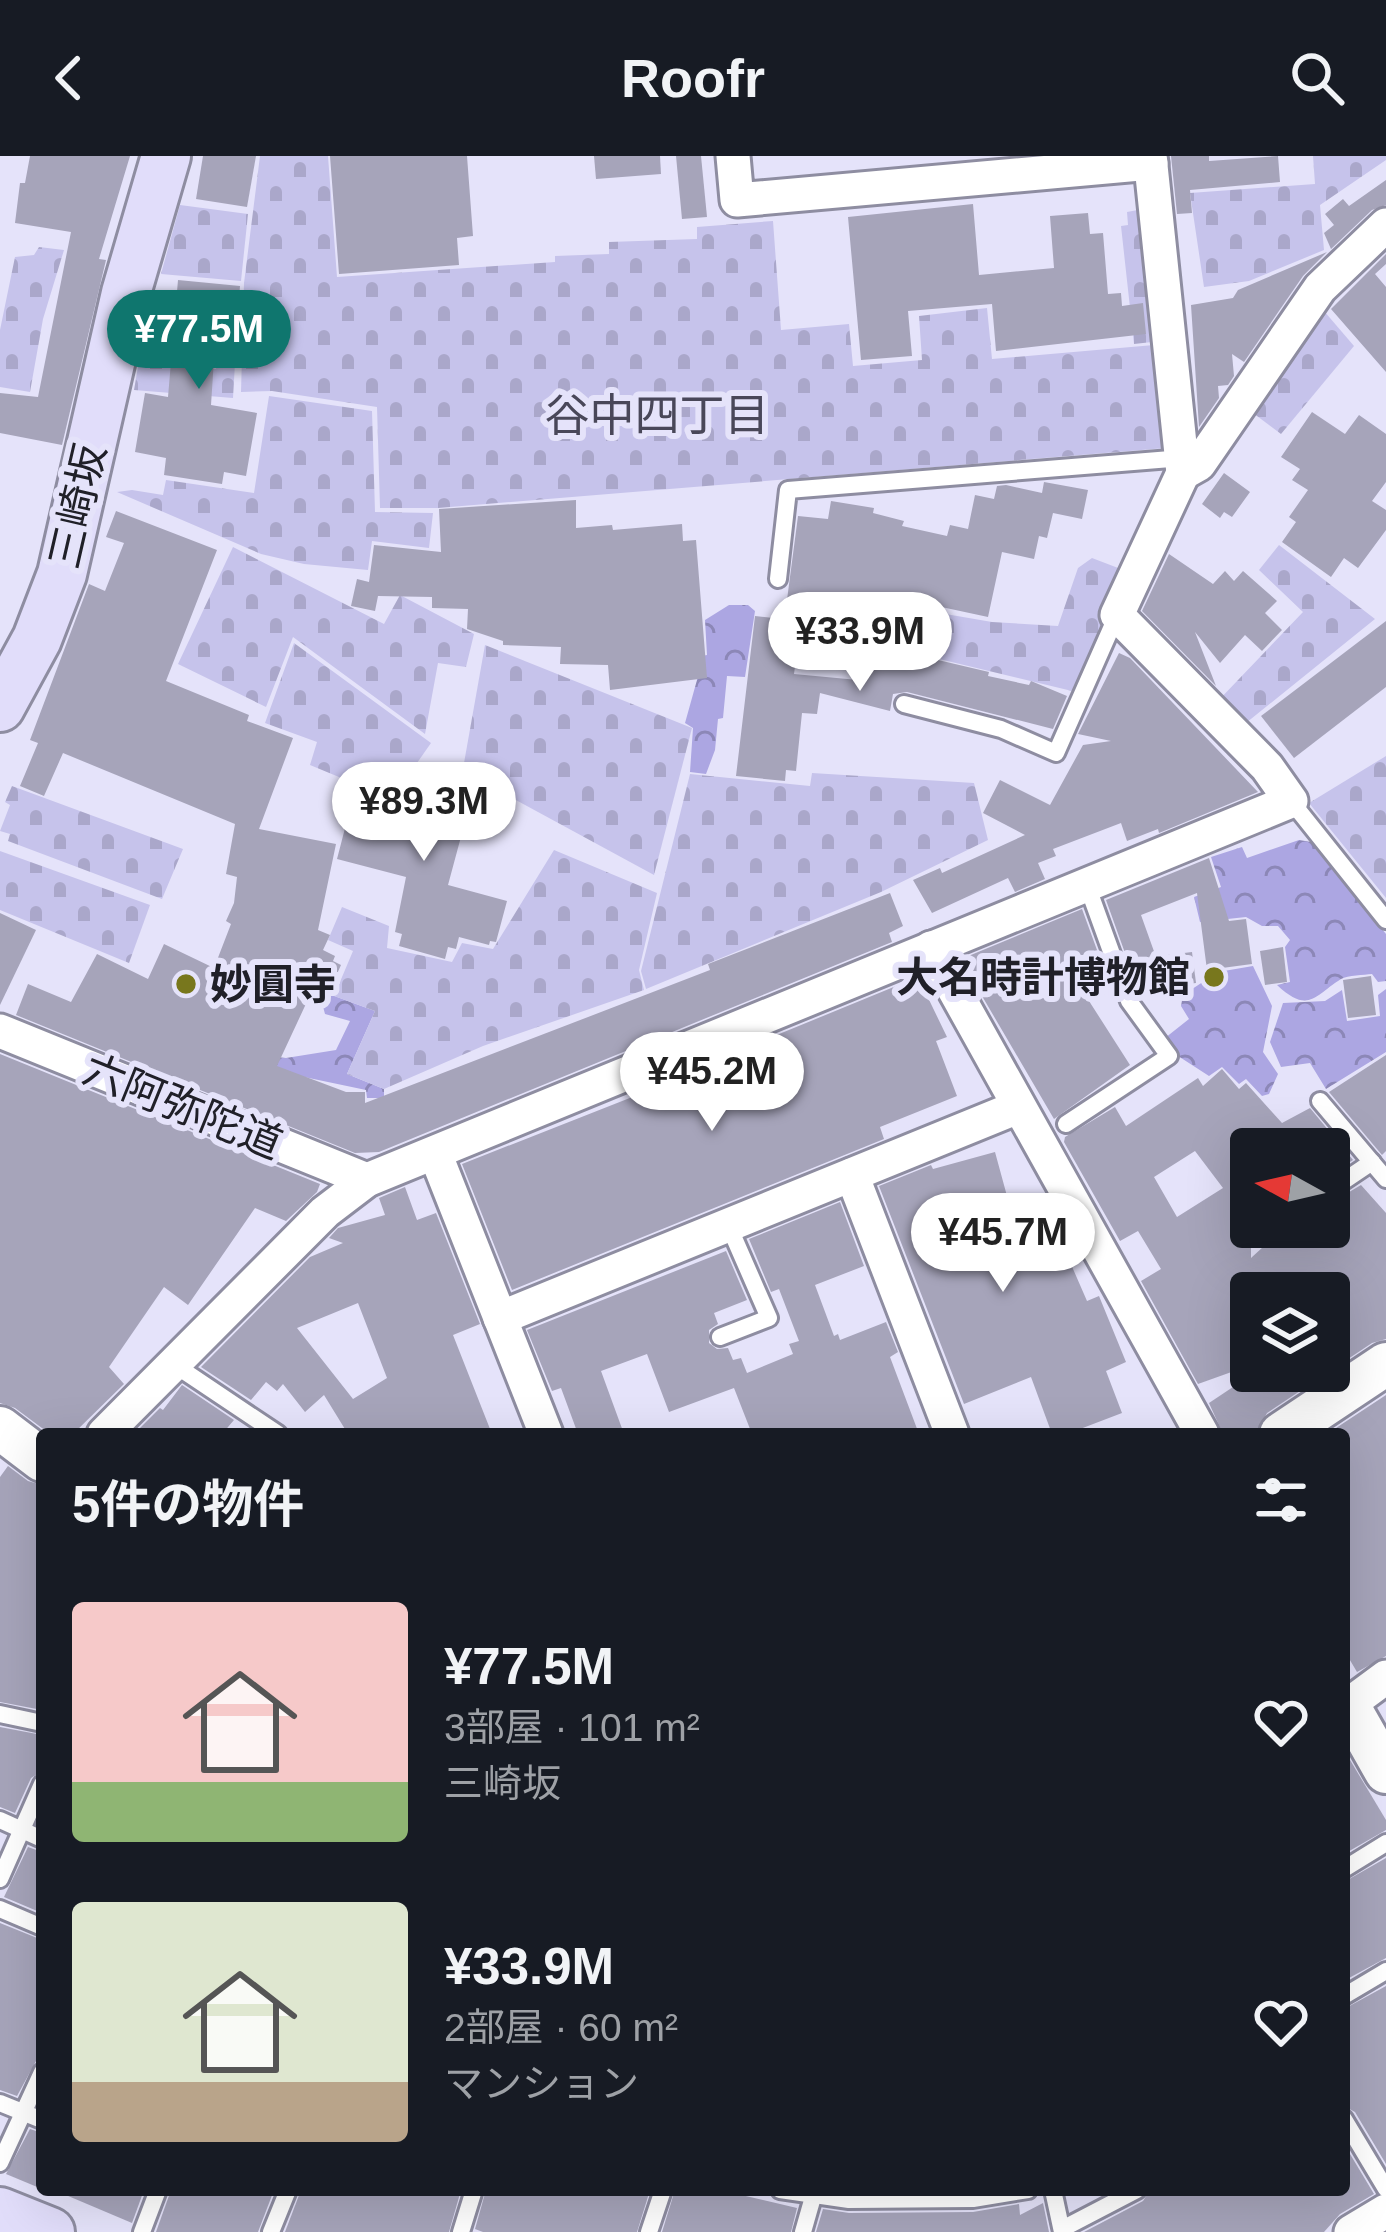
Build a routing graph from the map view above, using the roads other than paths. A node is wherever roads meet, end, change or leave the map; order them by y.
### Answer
1 (166, 156) edge
2 (733, 156) edge
3 (1151, 159) edge
4 (1386, 225) edge
5 (1183, 465) junction
6 (778, 579) dead end
7 (1117, 615) junction
8 (904, 704) dead end
9 (0, 707) edge
10 (1291, 801) junction
11 (1088, 885) junction
12 (1386, 920) edge
13 (931, 948) junction
14 (0, 1030) edge
15 (1320, 1101) dead end
16 (1018, 1107) junction
17 (1066, 1124) dead end
18 (435, 1153) junction
19 (1372, 1162) junction
20 (852, 1175) junction
21 (1350, 1176) edge
22 (1386, 1179) edge
23 (368, 1180) junction
24 (728, 1224) junction
25 (500, 1318) junction
26 (720, 1337) dead end
27 (172, 1363) junction
28 (1386, 1364) edge
29 (0, 1428) edge
30 (110, 1428) edge
31 (269, 1428) edge
32 (544, 1428) edge
33 (950, 1428) edge
34 (1199, 1428) edge
35 (1290, 1428) edge
36 (36, 1455) edge
37 (1386, 1677) edge
38 (1350, 1698) edge
39 (1350, 1706) edge
40 (0, 1714) edge
41 (36, 1721) edge
42 (1386, 1772) edge
43 (36, 1799) edge
44 (0, 1820) edge
45 (23, 1830) junction
46 (36, 1836) edge
47 (1386, 1843) edge
48 (1350, 1865) edge
49 (0, 1879) edge
50 (0, 1909) edge
51 (36, 1924) edge
52 (1386, 1971) edge
53 (1350, 1992) edge
54 (36, 2085) edge
55 (0, 2103) edge
56 (23, 2113) junction
57 (36, 2118) edge
58 (1350, 2129) edge
59 (0, 2163) edge
60 (1386, 2189) edge
61 (156, 2196) edge
62 (286, 2196) edge
63 (472, 2196) edge
64 (661, 2196) edge
65 (813, 2196) edge
66 (829, 2196) edge
67 (991, 2196) edge
68 (1054, 2196) edge
69 (1126, 2196) edge
70 (1386, 2211) edge
71 (0, 2212) edge
72 (1062, 2230) edge
73 (50, 2232) edge
74 (142, 2232) edge
75 (271, 2232) edge
76 (461, 2232) edge
77 (649, 2232) edge
78 (803, 2232) edge
79 (1351, 2232) edge

1 - 9 main road, 三崎坂
2 - 3 street
3 - 5 street
4 - 5 street
5 - 6 lane
5 - 7 street
7 - 8 lane
7 - 10 street
10 - 11 street
10 - 12 lane
11 - 13 street
11 - 17 lane
13 - 16 street
13 - 18 street
14 - 23 street, 六阿弥陀道
15 - 19 lane
16 - 20 street
16 - 34 street
18 - 23 street
18 - 25 street
19 - 21 lane
19 - 22 lane
20 - 24 street
20 - 33 street
23 - 27 street
24 - 25 street
24 - 26 lane
25 - 32 street
27 - 30 street
27 - 31 lane
28 - 35 street
29 - 36 street
37 - 38 street
39 - 42 street
40 - 41 lane
43 - 45 lane
44 - 45 lane
45 - 46 lane
45 - 49 lane
47 - 48 lane
50 - 51 lane
52 - 53 lane
54 - 56 lane
55 - 56 lane
56 - 57 lane
56 - 59 lane
58 - 60 lane
61 - 74 lane
62 - 75 lane
63 - 76 lane
64 - 77 lane
65 - 78 lane
66 - 67 lane
68 - 72 lane
69 - 72 lane
70 - 79 street
71 - 73 main road

